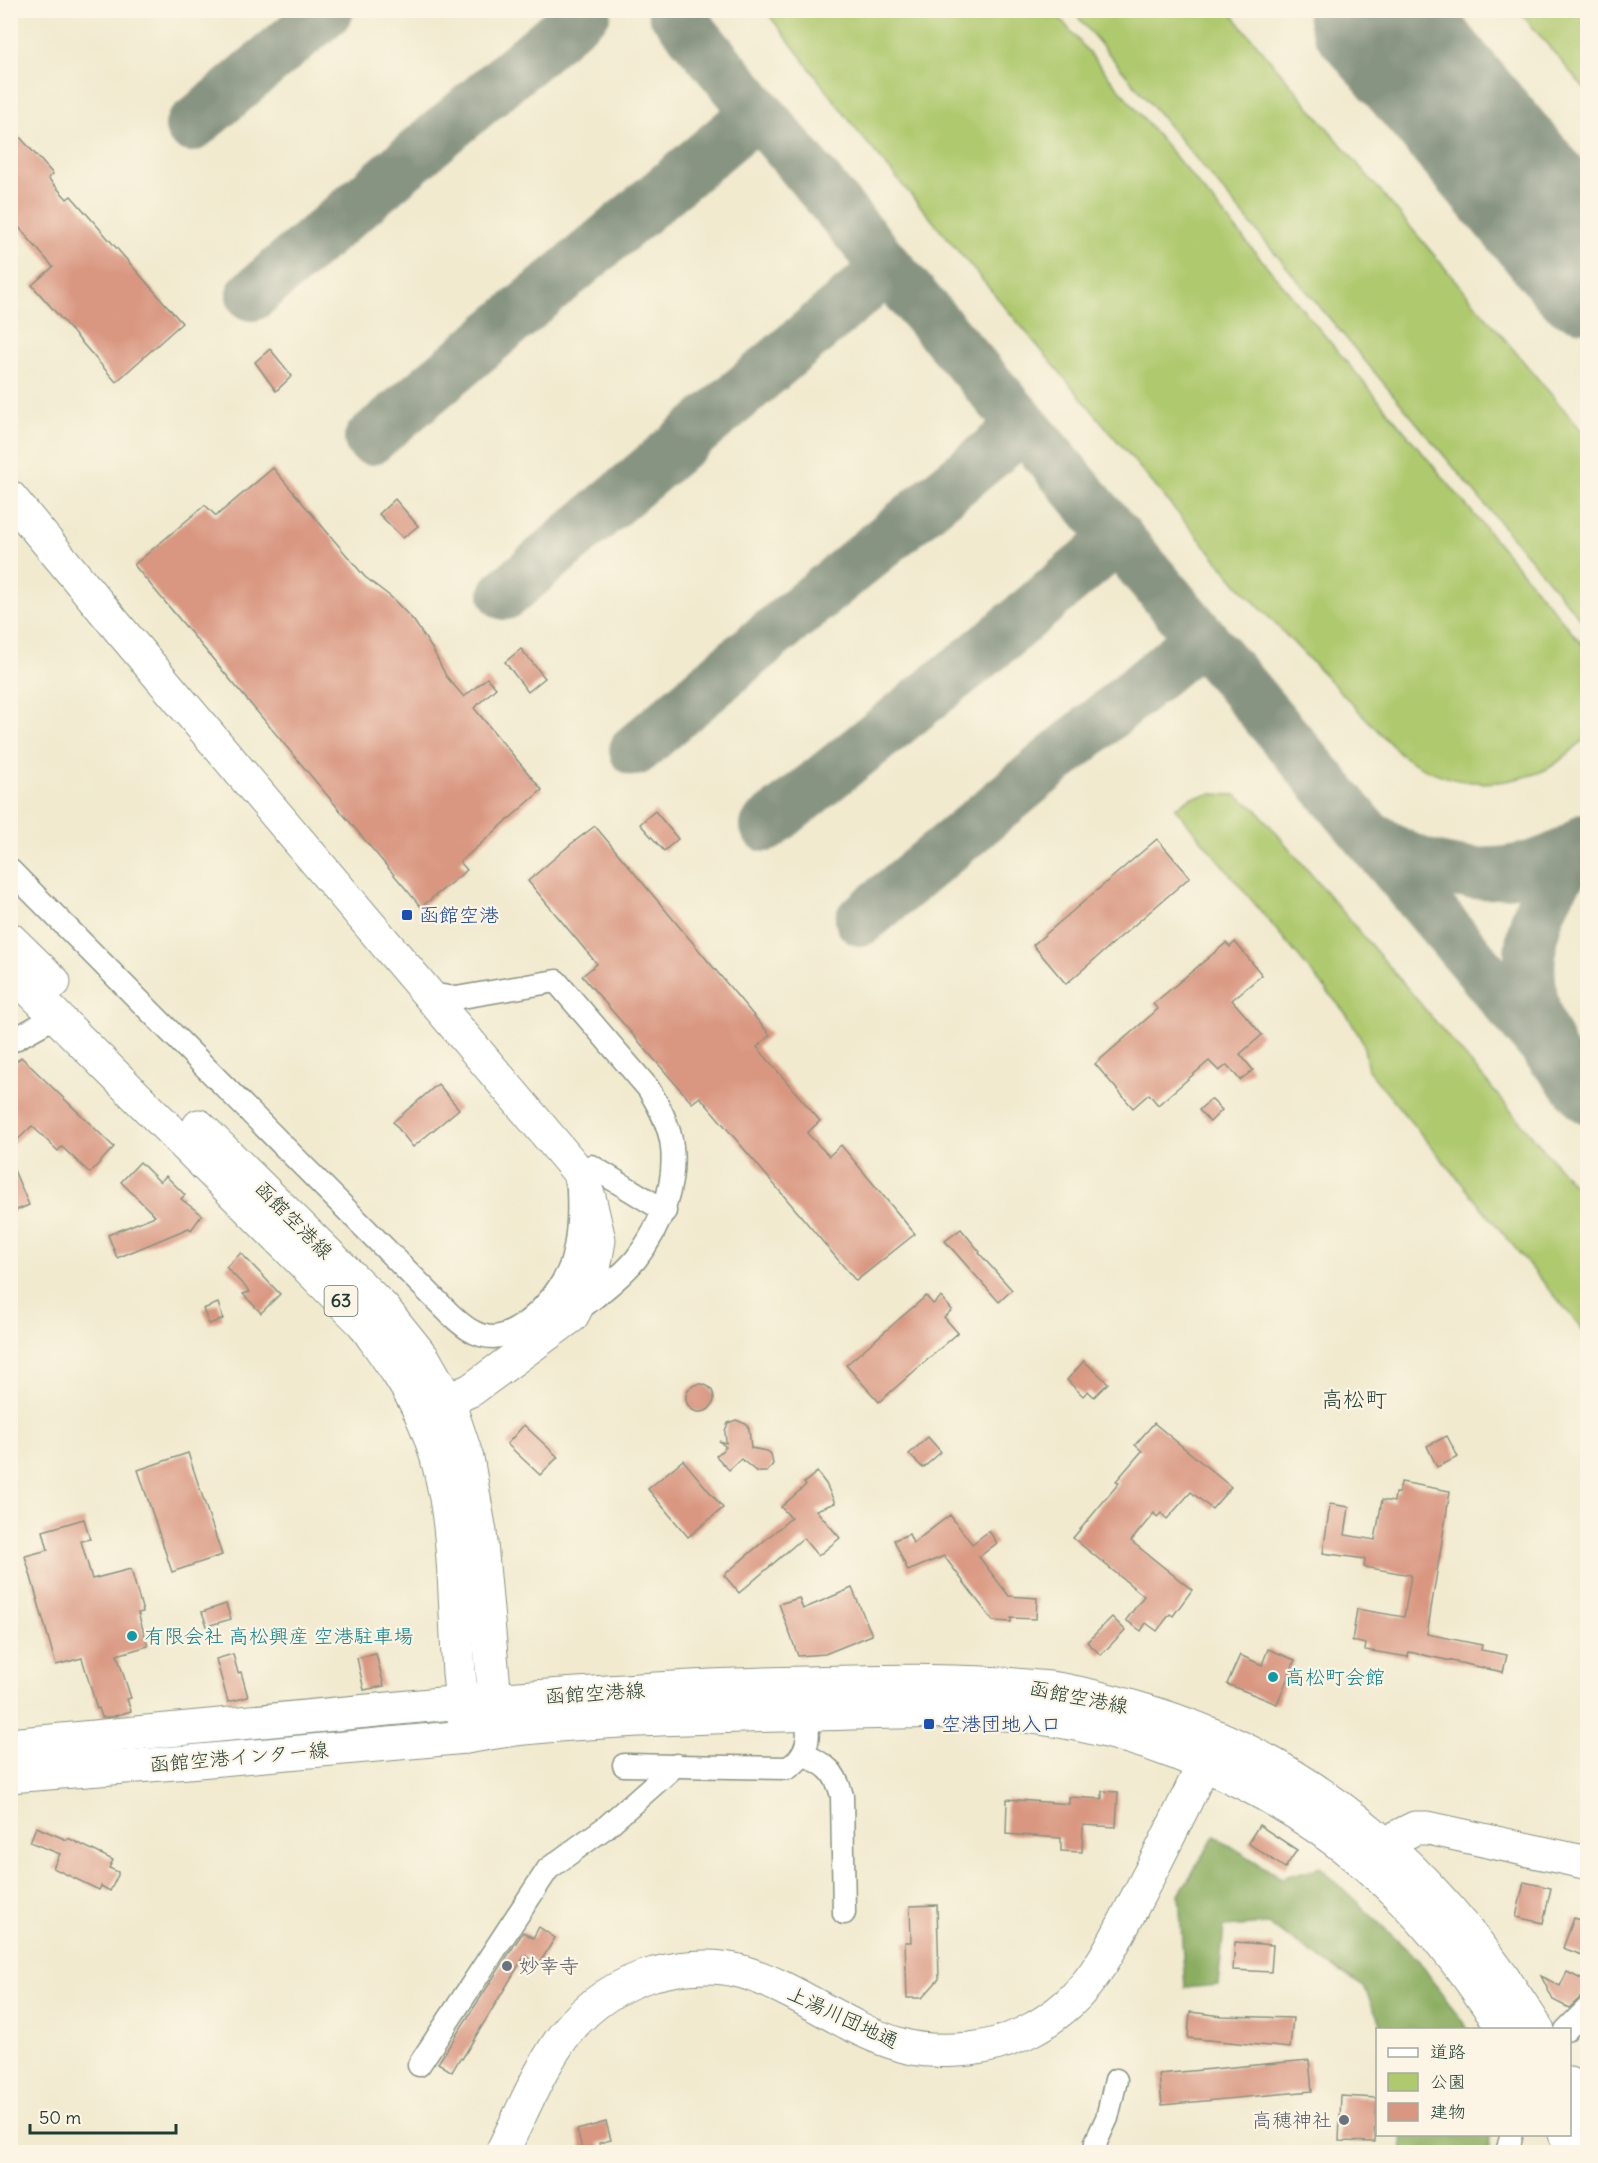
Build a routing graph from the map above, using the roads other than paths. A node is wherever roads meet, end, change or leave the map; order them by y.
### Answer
1 (10, 497) edge
2 (10, 870) edge
3 (10, 939) edge
4 (10, 970) edge
5 (430, 994) junction
6 (56, 1016) junction
7 (10, 1042) edge
8 (577, 1170) junction
9 (664, 1211) junction
10 (572, 1316) junction
11 (434, 1406) junction
12 (806, 1698) junction
13 (495, 1700) junction
14 (462, 1702) junction
15 (479, 1735) junction
16 (1218, 1736) junction
17 (10, 1745) edge
18 (804, 1754) junction
19 (624, 1765) dead end
20 (1204, 1765) junction
21 (676, 1766) junction
22 (10, 1776) edge
23 (1400, 1836) dead end
24 (1587, 1863) edge
25 (844, 1913) dead end
26 (1587, 2008) edge
27 (1503, 2028) edge
28 (1537, 2028) edge
29 (1568, 2028) edge
30 (419, 2065) dead end
31 (1116, 2080) dead end
32 (1571, 2088) edge
33 (1587, 2118) edge
34 (1511, 2136) edge
35 (1566, 2136) edge
36 (502, 2152) edge
37 (1095, 2152) edge
38 (1506, 2152) edge
39 (1575, 2152) edge

1 - 5 main road
2 - 8 street
3 - 11 main road, 函館空港線 / 63
4 - 6 main road, 函館空港線 / 63
5 - 8 main road
5 - 9 street
6 - 7 street
6 - 11 main road, 函館空港線 / 63
8 - 9 street
8 - 10 main road
9 - 10 street
10 - 11 main road
11 - 13 main road, 函館空港線 / 63
11 - 14 main road, 函館空港線 / 63
12 - 13 main road, 函館空港線
12 - 15 main road, 函館空港線
12 - 16 main road, 函館空港線
12 - 18 street
12 - 20 main road, 函館空港線
13 - 14 main road, 函館空港線
13 - 15 main road, 函館空港線 / 63
14 - 15 main road, 函館空港線 / 63
14 - 17 main road, 函館空港インター線
15 - 22 main road, 函館空港インター線
16 - 20 main road, 上湯川団地通
16 - 28 main road, 函館空港線
18 - 21 street
18 - 25 street
19 - 21 street
20 - 27 main road, 函館空港線
20 - 36 main road, 上湯川団地通
21 - 30 street
23 - 24 main road
26 - 29 street
31 - 37 street
32 - 33 main road
34 - 38 street
35 - 39 main road

